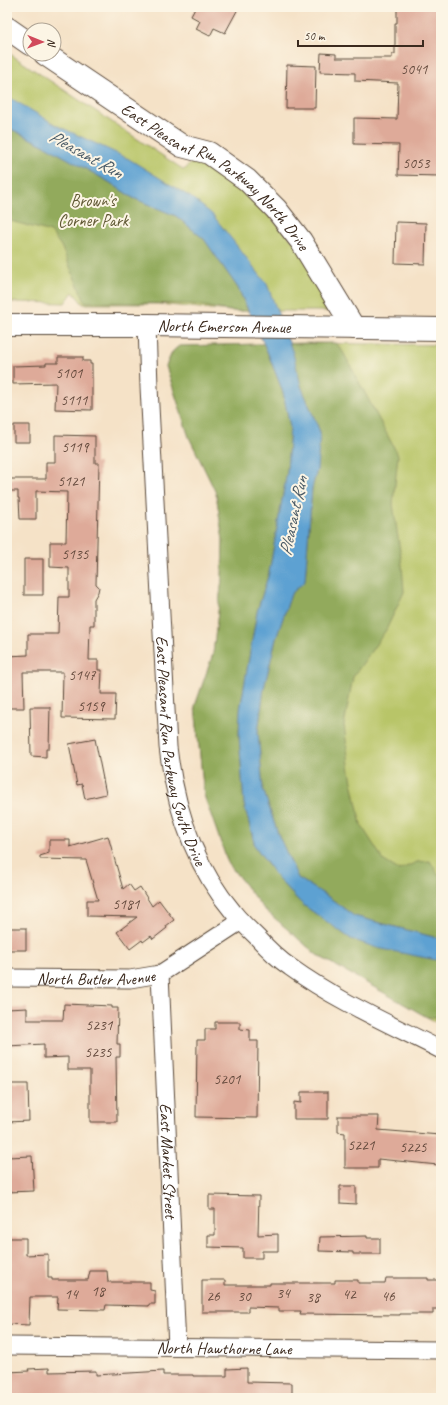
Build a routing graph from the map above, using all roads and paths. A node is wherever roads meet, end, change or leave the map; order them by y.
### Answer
1 (7, 28) edge
2 (22, 38) edge
3 (57, 62) edge
4 (7, 325) edge
5 (147, 325) junction
6 (354, 328) junction
7 (441, 329) edge
8 (241, 921) junction
9 (160, 974) junction
10 (7, 978) edge
11 (441, 1050) edge
12 (7, 1346) edge
13 (177, 1347) junction
14 (441, 1350) edge

1 - 2 street
3 - 6 street, East Pleasant Run Parkway North Drive
4 - 5 street, North Emerson Avenue
5 - 6 street, North Emerson Avenue
5 - 8 street, East Pleasant Run Parkway South Drive
6 - 7 street, North Emerson Avenue
8 - 9 street, North Butler Avenue
8 - 11 street, East Pleasant Run Parkway South Drive
9 - 10 street, North Butler Avenue
9 - 13 street, East Market Street
12 - 13 street, North Hawthorne Lane
13 - 14 street, North Hawthorne Lane

